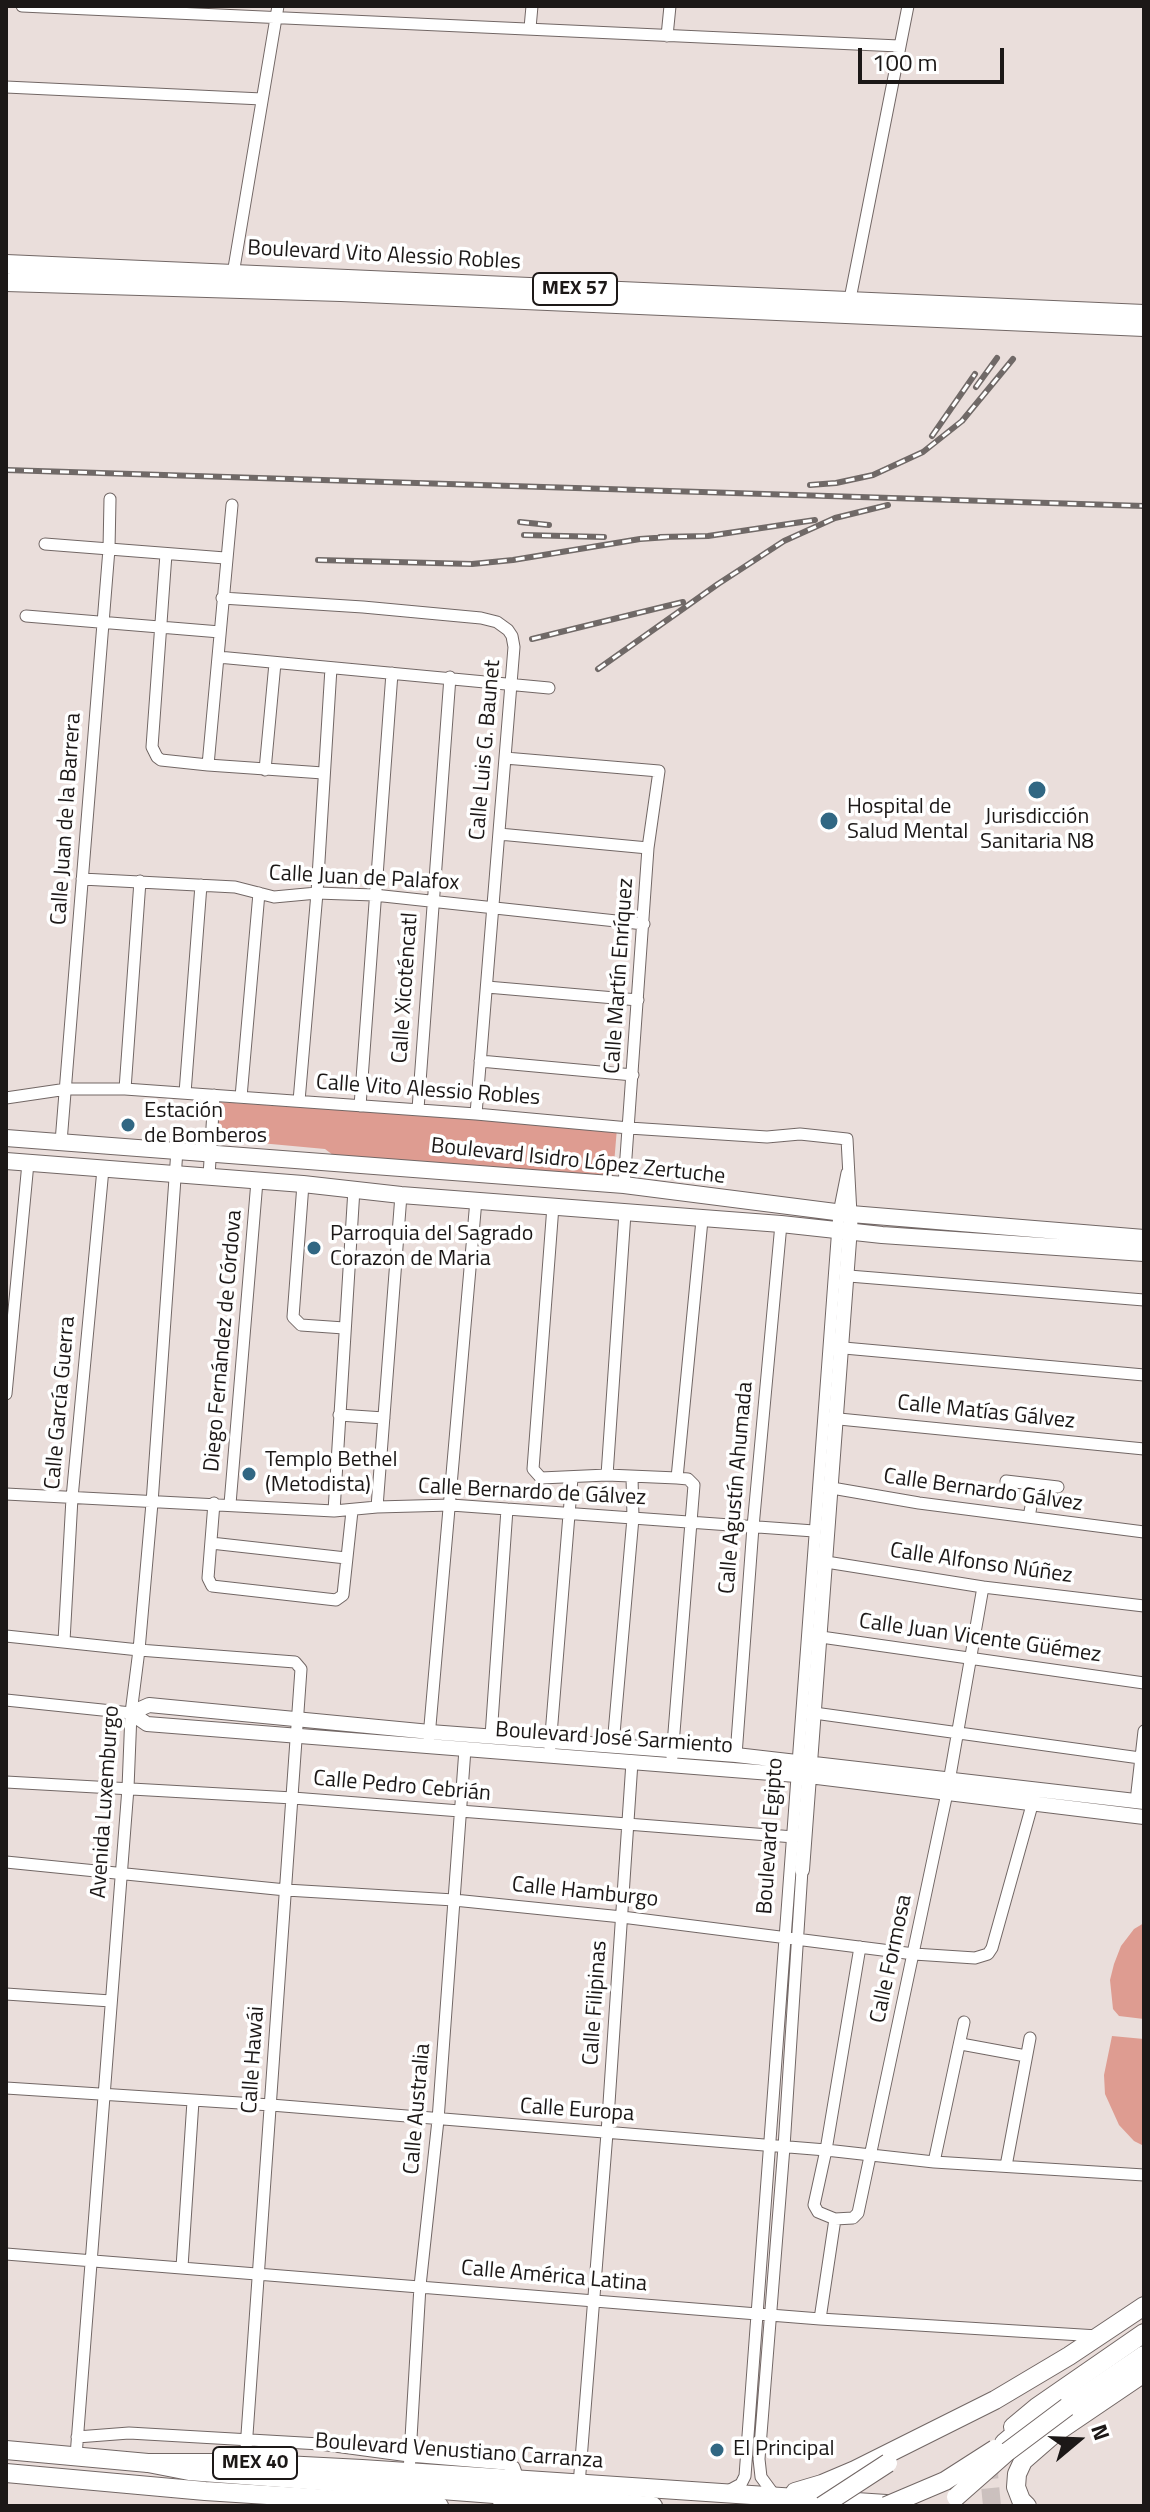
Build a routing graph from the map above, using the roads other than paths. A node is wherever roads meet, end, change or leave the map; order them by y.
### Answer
1 (22, 6) edge
2 (278, 6) edge
3 (532, 6) edge
4 (670, 6) edge
5 (908, 6) edge
6 (276, 20) junction
7 (530, 28) junction
8 (667, 36) junction
9 (899, 46) junction
10 (6, 87) edge
11 (262, 99) junction
12 (6, 264) edge
13 (160, 278) junction
14 (232, 280) junction
15 (6, 282) edge
16 (849, 306) junction
17 (1144, 314) edge
18 (1144, 327) edge
19 (110, 499) dead end
20 (232, 505) dead end
21 (45, 544) dead end
22 (109, 549) junction
23 (166, 554) junction
24 (225, 558) junction
25 (222, 598) junction
26 (26, 616) dead end
27 (101, 623) junction
28 (162, 628) junction
29 (220, 632) junction
30 (218, 657) junction
31 (275, 663) junction
32 (331, 668) junction
33 (392, 673) junction
34 (450, 677) junction
35 (510, 684) junction
36 (549, 688) dead end
37 (505, 758) junction
38 (208, 765) junction
39 (265, 770) junction
40 (323, 773) junction
41 (499, 834) junction
42 (648, 848) junction
43 (82, 879) junction
44 (140, 881) junction
45 (201, 885) junction
46 (259, 893) junction
47 (317, 893) junction
48 (374, 895) junction
49 (433, 901) junction
50 (492, 907) junction
51 (644, 924) junction
52 (487, 987) junction
53 (638, 1000) junction
54 (480, 1061) junction
55 (633, 1075) junction
56 (67, 1089) junction
57 (125, 1089) junction
58 (185, 1093) junction
59 (214, 1095) junction
60 (241, 1097) junction
61 (6, 1098) edge
62 (299, 1101) junction
63 (360, 1106) junction
64 (418, 1109) junction
65 (476, 1114) junction
66 (629, 1128) junction
67 (6, 1138) edge
68 (847, 1139) joint
69 (61, 1142) junction
70 (177, 1150) junction
71 (210, 1152) junction
72 (6, 1161) edge
73 (28, 1163) junction
74 (103, 1169) junction
75 (177, 1174) junction
76 (209, 1176) junction
77 (257, 1181) junction
78 (303, 1184) junction
79 (624, 1185) junction
80 (354, 1189) junction
81 (401, 1195) junction
82 (476, 1200) junction
83 (553, 1206) junction
84 (625, 1213) junction
85 (702, 1220) junction
86 (845, 1222) junction
87 (781, 1224) junction
88 (1144, 1238) edge
89 (1144, 1253) edge
90 (849, 1276) junction
91 (1144, 1300) edge
92 (344, 1328) junction
93 (836, 1347) junction
94 (1144, 1375) edge
95 (6, 1394) edge
96 (339, 1415) junction
97 (384, 1418) junction
98 (830, 1418) junction
99 (1144, 1449) edge
100 (607, 1475) junction
101 (632, 1477) junction
102 (572, 1478) junction
103 (683, 1478) junction
104 (1006, 1481) dead end
105 (1035, 1485) junction
106 (824, 1486) junction
107 (1058, 1487) dead end
108 (6, 1494) edge
109 (72, 1498) junction
110 (152, 1503) junction
111 (214, 1503) junction
112 (230, 1504) junction
113 (451, 1505) junction
114 (377, 1507) junction
115 (507, 1509) junction
116 (334, 1511) junction
117 (352, 1511) junction
118 (569, 1515) junction
119 (1029, 1517) junction
120 (633, 1518) junction
121 (693, 1522) junction
122 (753, 1527) junction
123 (814, 1531) junction
124 (1144, 1532) edge
125 (211, 1543) junction
126 (346, 1558) junction
127 (819, 1561) junction
128 (983, 1587) junction
129 (1144, 1606) edge
130 (6, 1636) edge
131 (814, 1636) junction
132 (64, 1641) junction
133 (139, 1650) junction
134 (970, 1658) junction
135 (1144, 1683) edge
136 (6, 1700) edge
137 (808, 1712) junction
138 (131, 1713) junction
139 (298, 1727) junction
140 (1144, 1731) edge
141 (957, 1733) junction
142 (491, 1736) junction
143 (429, 1739) junction
144 (613, 1745) junction
145 (550, 1748) junction
146 (465, 1749) junction
147 (673, 1749) junction
148 (736, 1755) junction
149 (1140, 1758) junction
150 (632, 1762) junction
151 (671, 1765) junction
152 (804, 1769) junction
153 (6, 1782) edge
154 (948, 1786) junction
155 (128, 1788) junction
156 (1035, 1797) junction
157 (293, 1798) junction
158 (1140, 1802) edge
159 (459, 1811) junction
160 (1144, 1817) edge
161 (628, 1826) junction
162 (794, 1837) junction
163 (6, 1862) edge
164 (802, 1870) joint
165 (121, 1872) junction
166 (286, 1890) junction
167 (454, 1900) junction
168 (622, 1917) junction
169 (786, 1936) junction
170 (799, 1938) junction
171 (860, 1947) junction
172 (914, 1954) junction
173 (6, 1994) edge
174 (111, 2001) junction
175 (964, 2022) dead end
176 (1030, 2038) dead end
177 (961, 2044) junction
178 (1026, 2056) junction
179 (6, 2088) edge
180 (103, 2095) junction
181 (193, 2101) junction
182 (271, 2105) junction
183 (438, 2120) junction
184 (607, 2133) junction
185 (769, 2146) junction
186 (784, 2147) junction
187 (826, 2150) junction
188 (872, 2155) junction
189 (934, 2162) junction
190 (1006, 2166) junction
191 (1144, 2175) edge
192 (835, 2219) junction
193 (6, 2254) edge
194 (91, 2260) junction
195 (182, 2267) junction
196 (259, 2273) junction
197 (420, 2286) junction
198 (1144, 2295) edge
199 (593, 2301) junction
200 (1144, 2306) edge
201 (758, 2314) junction
202 (772, 2315) junction
203 (1144, 2316) edge
204 (820, 2319) junction
205 (1144, 2333) edge
206 (1093, 2336) junction
207 (1140, 2350) edge
208 (1144, 2373) edge
209 (1013, 2427) dead end
210 (77, 2437) junction
211 (247, 2438) junction
212 (6, 2450) edge
213 (76, 2456) junction
214 (148, 2463) junction
215 (245, 2463) junction
216 (409, 2464) junction
217 (6, 2473) edge
218 (579, 2485) junction
219 (726, 2492) junction
220 (778, 2496) junction
221 (950, 2502) edge
222 (439, 2506) edge
223 (502, 2506) edge
224 (546, 2506) edge
225 (653, 2506) edge
226 (822, 2506) edge
227 (886, 2506) edge
228 (908, 2506) edge
229 (1027, 2506) edge

1 - 6 street
2 - 6 street
3 - 7 street
4 - 8 street
5 - 9 street
6 - 7 street
6 - 11 street
7 - 8 street
8 - 9 street
9 - 16 street
10 - 11 street
11 - 14 street
12 - 13 main road, Boulevard Vito Alessio Robles / MEX 57
13 - 14 main road, Boulevard Vito Alessio Robles / MEX 57
13 - 15 main road, Boulevard Vito Alessio Robles / MEX 57
14 - 16 main road, Boulevard Vito Alessio Robles / MEX 57
16 - 17 main road, Boulevard Vito Alessio Robles / MEX 57
16 - 18 main road, Boulevard Vito Alessio Robles / MEX 57
19 - 22 street, Calle Juan de la Barrera
20 - 24 street
21 - 22 street
22 - 23 street
22 - 27 street, Calle Juan de la Barrera
23 - 24 street
23 - 28 street
24 - 25 street
25 - 29 street
25 - 35 street, Calle Luis G. Baunet
26 - 27 street
27 - 28 street
27 - 43 street, Calle Juan de la Barrera
28 - 29 street
28 - 38 street
29 - 30 street
30 - 31 street
30 - 38 street
31 - 32 street
31 - 39 street
32 - 33 street
32 - 40 street
33 - 34 street
33 - 48 street
34 - 35 street
34 - 49 street, Calle Xicoténcatl
35 - 36 street
35 - 37 street, Calle Luis G. Baunet
37 - 41 street, Calle Luis G. Baunet
37 - 42 street, Calle Martín Enríquez
38 - 39 street
39 - 40 street
40 - 47 street
41 - 42 street
41 - 50 street, Calle Luis G. Baunet
42 - 51 street, Calle Martín Enríquez
43 - 44 street, Calle Juan de Palafox
43 - 56 street, Calle Juan de la Barrera
44 - 45 street, Calle Juan de Palafox
44 - 57 street
45 - 46 street, Calle Juan de Palafox
45 - 58 street
46 - 47 street, Calle Juan de Palafox
46 - 60 street
47 - 48 street, Calle Juan de Palafox
47 - 62 street
48 - 49 street, Calle Juan de Palafox
48 - 63 street
49 - 50 street, Calle Juan de Palafox
49 - 64 street, Calle Xicoténcatl
50 - 51 street, Calle Juan de Palafox
50 - 52 street, Calle Luis G. Baunet
51 - 53 street, Calle Martín Enríquez
52 - 53 street
52 - 54 street, Calle Luis G. Baunet
53 - 55 street, Calle Martín Enríquez
54 - 55 street
54 - 65 street, Calle Luis G. Baunet
55 - 66 street, Calle Martín Enríquez
56 - 57 street, Calle Vito Alessio Robles
56 - 61 street, Calle Vito Alessio Robles
56 - 69 street, Calle Juan de la Barrera
57 - 58 street, Calle Vito Alessio Robles
58 - 59 street, Calle Vito Alessio Robles
59 - 60 street, Calle Vito Alessio Robles
59 - 71 street
60 - 62 street, Calle Vito Alessio Robles
62 - 63 street, Calle Vito Alessio Robles
63 - 64 street, Calle Vito Alessio Robles
64 - 65 street, Calle Vito Alessio Robles
65 - 66 street, Calle Vito Alessio Robles
66 - 68 street, Calle Vito Alessio Robles
66 - 79 street, Calle Martín Enríquez
67 - 69 main road, Boulevard Isidro López Zertuche
68 - 86 street, Boulevard Egipto
69 - 70 main road, Boulevard Isidro López Zertuche
70 - 71 main road, Boulevard Isidro López Zertuche
70 - 75 street, Avenida Luxemburgo
71 - 76 street
71 - 79 main road, Boulevard Isidro López Zertuche
72 - 73 main road, Boulevard Isidro López Zertuche
73 - 74 main road, Boulevard Isidro López Zertuche
73 - 95 street
74 - 75 main road, Boulevard Isidro López Zertuche
74 - 109 street, Calle García Guerra
75 - 76 main road, Boulevard Isidro López Zertuche
75 - 110 street, Avenida Luxemburgo
76 - 77 main road, Boulevard Isidro López Zertuche
77 - 78 main road, Boulevard Isidro López Zertuche
77 - 112 street, Diego Fernández de Córdova
78 - 80 main road, Boulevard Isidro López Zertuche
78 - 92 street
79 - 86 main road, Boulevard Isidro López Zertuche
80 - 81 main road, Boulevard Isidro López Zertuche
80 - 92 street
81 - 82 main road, Boulevard Isidro López Zertuche
81 - 97 street
82 - 83 main road, Boulevard Isidro López Zertuche
82 - 113 street
83 - 84 main road, Boulevard Isidro López Zertuche
83 - 102 street
84 - 85 main road, Boulevard Isidro López Zertuche
84 - 100 street
85 - 87 main road, Boulevard Isidro López Zertuche
85 - 103 street
86 - 87 main road, Boulevard Isidro López Zertuche
86 - 88 main road, Boulevard Isidro López Zertuche
86 - 89 main road, Boulevard Isidro López Zertuche
86 - 90 street, Boulevard Egipto
86 - 93 street, Boulevard Egipto
87 - 122 street, Calle Agustín Ahumada
90 - 91 street
90 - 93 street, Boulevard Egipto
92 - 96 street
93 - 94 street
93 - 98 street, Boulevard Egipto
96 - 97 street
96 - 116 street
97 - 114 street
98 - 99 street, Calle Matías Gálvez
98 - 106 street, Boulevard Egipto
100 - 101 street
100 - 102 street
101 - 103 street
101 - 120 street
102 - 118 street
103 - 121 street
104 - 105 street
105 - 107 street
105 - 119 street
106 - 119 street, Calle Bernardo Gálvez
106 - 123 street, Boulevard Egipto
106 - 127 street, Boulevard Egipto
108 - 109 street, Calle Bernardo de Gálvez
109 - 110 street, Calle Bernardo de Gálvez
109 - 132 street, Calle García Guerra
110 - 111 street, Calle Bernardo de Gálvez
110 - 133 street, Avenida Luxemburgo
111 - 112 street, Calle Bernardo de Gálvez
111 - 125 street
112 - 116 street, Calle Bernardo de Gálvez
113 - 114 street, Calle Bernardo de Gálvez
113 - 115 street, Calle Bernardo de Gálvez
113 - 143 street
114 - 117 street, Calle Bernardo de Gálvez
115 - 118 street, Calle Bernardo de Gálvez
115 - 142 street
116 - 117 street, Calle Bernardo de Gálvez
117 - 126 street
118 - 120 street, Calle Bernardo de Gálvez
118 - 145 street
119 - 124 street, Calle Bernardo Gálvez
120 - 121 street, Calle Bernardo de Gálvez
120 - 144 street
121 - 122 street, Calle Bernardo de Gálvez
121 - 147 street
122 - 123 street, Calle Bernardo de Gálvez
122 - 148 street, Calle Agustín Ahumada
123 - 127 street, Boulevard Egipto
125 - 126 street
125 - 126 street
127 - 128 street, Calle Alfonso Núñez
127 - 131 street, Boulevard Egipto
128 - 129 street, Calle Alfonso Núñez
128 - 134 street, Calle Formosa
130 - 132 street
131 - 134 street, Calle Juan Vicente Güémez
131 - 137 street, Boulevard Egipto
132 - 133 street
133 - 138 street, Avenida Luxemburgo
133 - 139 street, Calle Hawái
134 - 135 street, Calle Juan Vicente Güémez
134 - 141 street, Calle Formosa
136 - 138 street, Boulevard José Sarmiento
137 - 141 street
137 - 152 street, Boulevard Egipto
138 - 139 street, Boulevard José Sarmiento
138 - 155 street, Avenida Luxemburgo
139 - 143 street, Boulevard José Sarmiento
139 - 157 street, Calle Hawái
140 - 149 street
141 - 149 street
141 - 154 street, Calle Formosa
142 - 143 street, Boulevard José Sarmiento
142 - 145 street, Boulevard José Sarmiento
143 - 146 street, Boulevard José Sarmiento
144 - 145 street, Boulevard José Sarmiento
144 - 147 street, Boulevard José Sarmiento
145 - 146 street, Boulevard José Sarmiento
145 - 150 street, Boulevard José Sarmiento
146 - 159 street, Calle Australia
147 - 148 street, Boulevard José Sarmiento
147 - 151 street
148 - 152 street, Boulevard José Sarmiento
149 - 158 street
150 - 151 street, Boulevard José Sarmiento
150 - 161 street, Calle Filipinas
151 - 152 street, Boulevard José Sarmiento
152 - 154 street, Boulevard José Sarmiento
152 - 162 street, Boulevard Egipto
152 - 164 street, Boulevard Egipto
153 - 155 street, Calle Pedro Cebrián
154 - 156 street, Boulevard José Sarmiento
154 - 172 street, Calle Formosa
155 - 157 street, Calle Pedro Cebrián
155 - 165 street, Avenida Luxemburgo
156 - 158 street, Boulevard José Sarmiento
156 - 160 street, Boulevard José Sarmiento
156 - 172 street, Calle Hamburgo
157 - 159 street, Calle Pedro Cebrián
157 - 166 street, Calle Hawái
159 - 161 street, Calle Pedro Cebrián
159 - 167 street, Calle Australia
161 - 162 street, Calle Pedro Cebrián
161 - 168 street, Calle Filipinas
162 - 169 street, Boulevard Egipto
163 - 165 street, Calle Hamburgo
164 - 170 street, Boulevard Egipto
165 - 166 street, Calle Hamburgo
165 - 174 street, Avenida Luxemburgo
166 - 167 street, Calle Hamburgo
166 - 182 street, Calle Hawái
167 - 168 street, Calle Hamburgo
167 - 183 street, Calle Australia
168 - 169 street, Calle Hamburgo
168 - 184 street, Calle Filipinas
169 - 170 street, Calle Hamburgo
169 - 185 street, Boulevard Egipto
170 - 171 street, Calle Hamburgo
170 - 186 street, Boulevard Egipto
171 - 172 street, Calle Hamburgo
171 - 187 street
172 - 188 street, Calle Formosa
173 - 174 street
174 - 180 street, Avenida Luxemburgo
175 - 177 street
176 - 178 street
177 - 178 street
177 - 189 street
178 - 190 street
179 - 180 street, Calle Europa
180 - 181 street, Calle Europa
180 - 194 street, Avenida Luxemburgo
181 - 182 street, Calle Europa
181 - 195 street
182 - 183 street, Calle Europa
182 - 196 street, Calle Hawái
183 - 184 street, Calle Europa
183 - 197 street, Calle Australia
184 - 185 street, Calle Europa
184 - 199 street, Calle Filipinas
185 - 186 street, Calle Europa
185 - 201 street, Boulevard Egipto
186 - 187 street, Calle Europa
186 - 202 street, Boulevard Egipto
187 - 188 street, Calle Europa
187 - 192 street
188 - 189 street, Calle Europa
188 - 192 street, Calle Formosa
189 - 190 street, Calle Europa
190 - 191 street, Calle Europa
192 - 204 street
193 - 194 street, Calle América Latina
194 - 195 street, Calle América Latina
194 - 210 street, Avenida Luxemburgo
195 - 196 street, Calle América Latina
196 - 197 street, Calle América Latina
196 - 211 street, Calle Hawái
197 - 199 street, Calle América Latina
197 - 216 street, Calle Australia
198 - 206 street
199 - 201 street, Calle América Latina
199 - 218 street, Calle Filipinas
200 - 206 main road
201 - 202 street, Calle América Latina
201 - 219 street, Boulevard Egipto
202 - 204 street, Calle América Latina
202 - 220 street, Boulevard Egipto
203 - 226 main road, bridge
204 - 206 street, Calle América Latina
205 - 209 main road
206 - 220 main road
207 - 221 main road, bridge
207 - 227 main road, bridge
208 - 229 main road
210 - 211 street
210 - 213 street, Avenida Luxemburgo
211 - 215 street, Calle Hawái
211 - 216 street
212 - 213 main road, Boulevard Venustiano Carranza / MEX 40
213 - 214 main road, Boulevard Venustiano Carranza / MEX 40
214 - 215 main road, Boulevard Venustiano Carranza / MEX 40
214 - 225 main road
215 - 216 main road, Boulevard Venustiano Carranza / MEX 40
216 - 218 main road, Boulevard Venustiano Carranza / MEX 40
217 - 222 main road, MEX 40
218 - 219 main road, Boulevard Venustiano Carranza / MEX 40
219 - 220 main road, Boulevard Venustiano Carranza / MEX 40
220 - 228 main road, Boulevard Venustiano Carranza / MEX 40
223 - 224 main road

